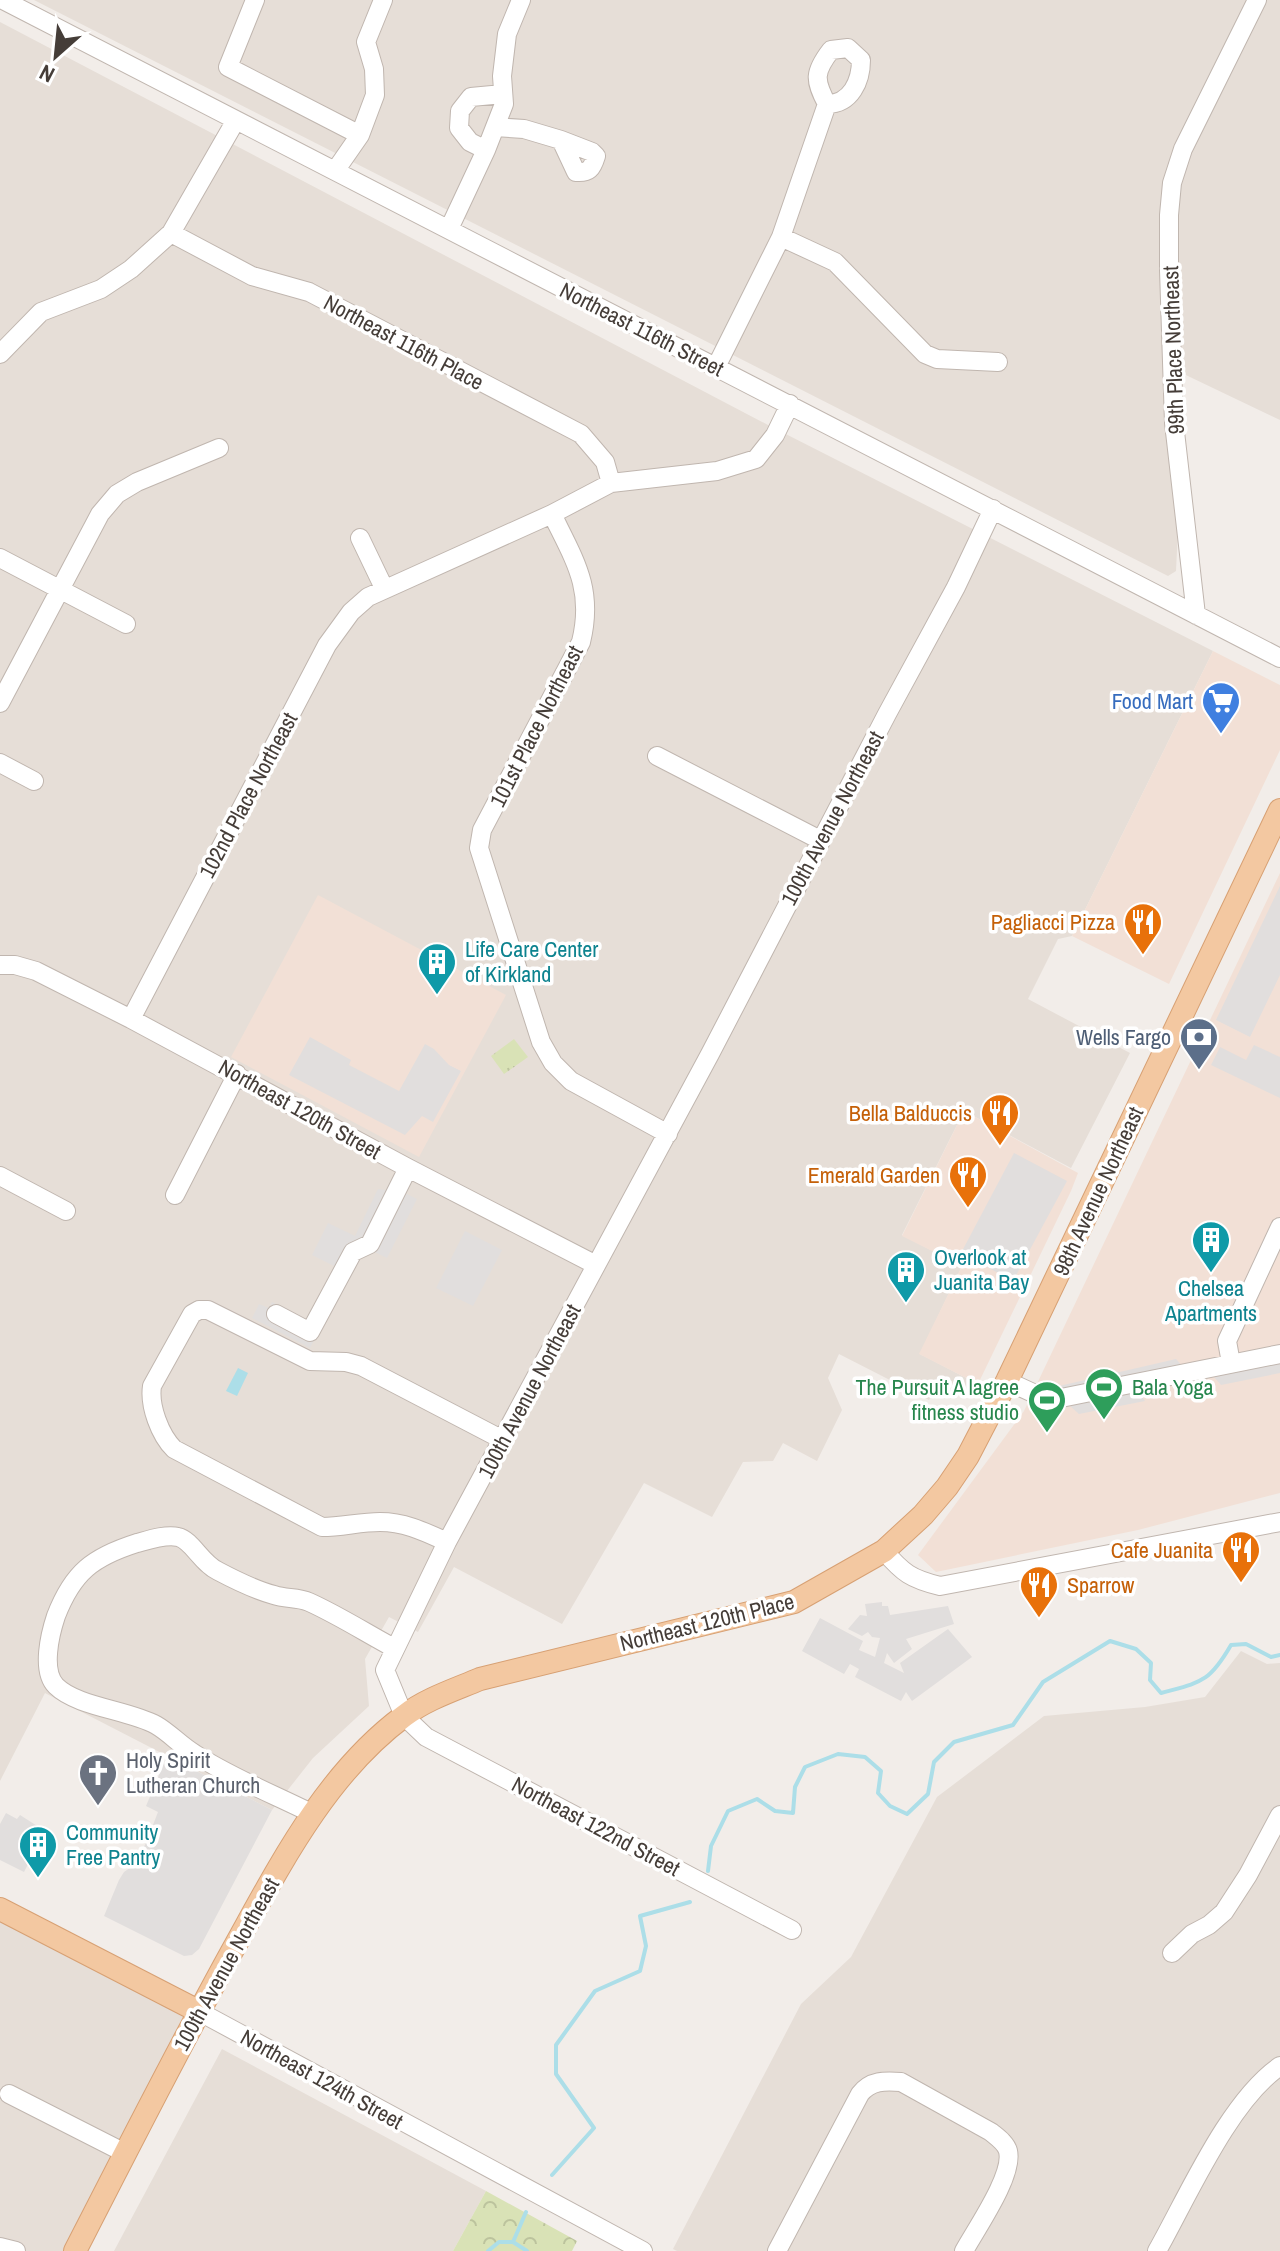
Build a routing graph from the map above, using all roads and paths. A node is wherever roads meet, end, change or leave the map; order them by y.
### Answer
1 (255, 0) edge
2 (383, 0) edge
3 (521, 0) edge
4 (1257, 0) edge
5 (10, 2) edge
6 (503, 94) junction
7 (827, 104) dead end
8 (236, 120) junction
9 (495, 127) junction
10 (360, 135) junction
11 (561, 140) dead end
12 (486, 150) junction
13 (335, 171) junction
14 (449, 229) junction
15 (171, 233) junction
16 (781, 237) junction
17 (0, 354) edge
18 (998, 362) dead end
19 (716, 367) junction
20 (790, 404) junction
21 (219, 448) dead end
22 (611, 483) junction
23 (993, 509) junction
24 (552, 514) junction
25 (360, 538) dead end
26 (0, 558) edge
27 (384, 588) junction
28 (59, 589) junction
29 (1196, 615) junction
30 (126, 624) dead end
31 (1280, 658) edge
32 (0, 703) edge
33 (657, 756) dead end
34 (0, 763) edge
35 (34, 781) dead end
36 (1280, 810) edge
37 (820, 840) junction
38 (0, 965) edge
39 (131, 1019) junction
40 (237, 1074) junction
41 (668, 1134) junction
42 (408, 1168) junction
43 (0, 1176) edge
44 (175, 1195) dead end
45 (66, 1211) dead end
46 (1280, 1227) edge
47 (596, 1265) junction
48 (276, 1314) dead end
49 (1280, 1354) edge
50 (1231, 1363) junction
51 (1007, 1381) junction
52 (503, 1440) junction
53 (1280, 1522) edge
54 (447, 1542) junction
55 (884, 1551) junction
56 (394, 1648) junction
57 (404, 1716) junction
58 (313, 1814) junction
59 (1280, 1815) edge
60 (0, 1909) edge
61 (792, 1930) dead end
62 (1172, 1953) dead end
63 (198, 2011) junction
64 (1280, 2066) edge
65 (9, 2094) dead end
66 (125, 2153) junction
67 (0, 2247) edge
68 (16, 2251) edge
69 (75, 2251) edge
70 (643, 2251) edge
71 (777, 2251) edge
72 (964, 2251) edge
73 (1157, 2251) edge

1 - 10 street
2 - 10 street
3 - 6 street
4 - 29 street, 99th Place Northeast
5 - 8 street, Northeast 116th Street
6 - 9 street
6 - 12 street
7 - 16 street
8 - 13 street, Northeast 116th Street
8 - 15 street
9 - 11 street
9 - 12 street
10 - 13 street
12 - 14 street
13 - 14 street, Northeast 116th Street
14 - 19 street, Northeast 116th Street
15 - 17 street
15 - 22 street, Northeast 116th Place
16 - 18 street
16 - 19 street
19 - 20 street, Northeast 116th Street
20 - 22 street
20 - 23 street, Northeast 116th Street
21 - 28 street
22 - 24 street
23 - 29 street, Northeast 116th Street
23 - 37 street, 100th Avenue Northeast
24 - 27 street, 102nd Place Northeast
24 - 41 street, 101st Place Northeast
25 - 27 street
26 - 28 street
27 - 39 street, 102nd Place Northeast
28 - 30 street
28 - 32 street
29 - 31 street, Northeast 116th Street
33 - 37 street
34 - 35 street
36 - 51 main road, 98th Avenue Northeast
37 - 41 street, 100th Avenue Northeast
38 - 39 street, Northeast 120th Street
39 - 40 street, Northeast 120th Street
40 - 42 street, Northeast 120th Street
40 - 44 street
41 - 47 street, 100th Avenue Northeast
42 - 47 street, Northeast 120th Street
42 - 48 street
43 - 45 street
46 - 50 street
47 - 52 street, 100th Avenue Northeast
49 - 50 street
50 - 51 street
51 - 55 main road, 98th Avenue Northeast
52 - 54 street, 100th Avenue Northeast
52 - 54 street
53 - 55 street
54 - 56 street, 100th Avenue Northeast
55 - 57 main road, Northeast 120th Place
56 - 57 street, 100th Avenue Northeast
56 - 58 street
57 - 58 main road, 100th Avenue Northeast
57 - 61 street, Northeast 122nd Street
58 - 63 main road, 100th Avenue Northeast
59 - 62 street
60 - 63 main road, Northeast 124th Street
63 - 66 main road, 100th Avenue Northeast
63 - 70 street, Northeast 124th Street
64 - 73 street
65 - 66 street
66 - 69 main road, 100th Avenue Northeast
67 - 68 street
71 - 72 street

